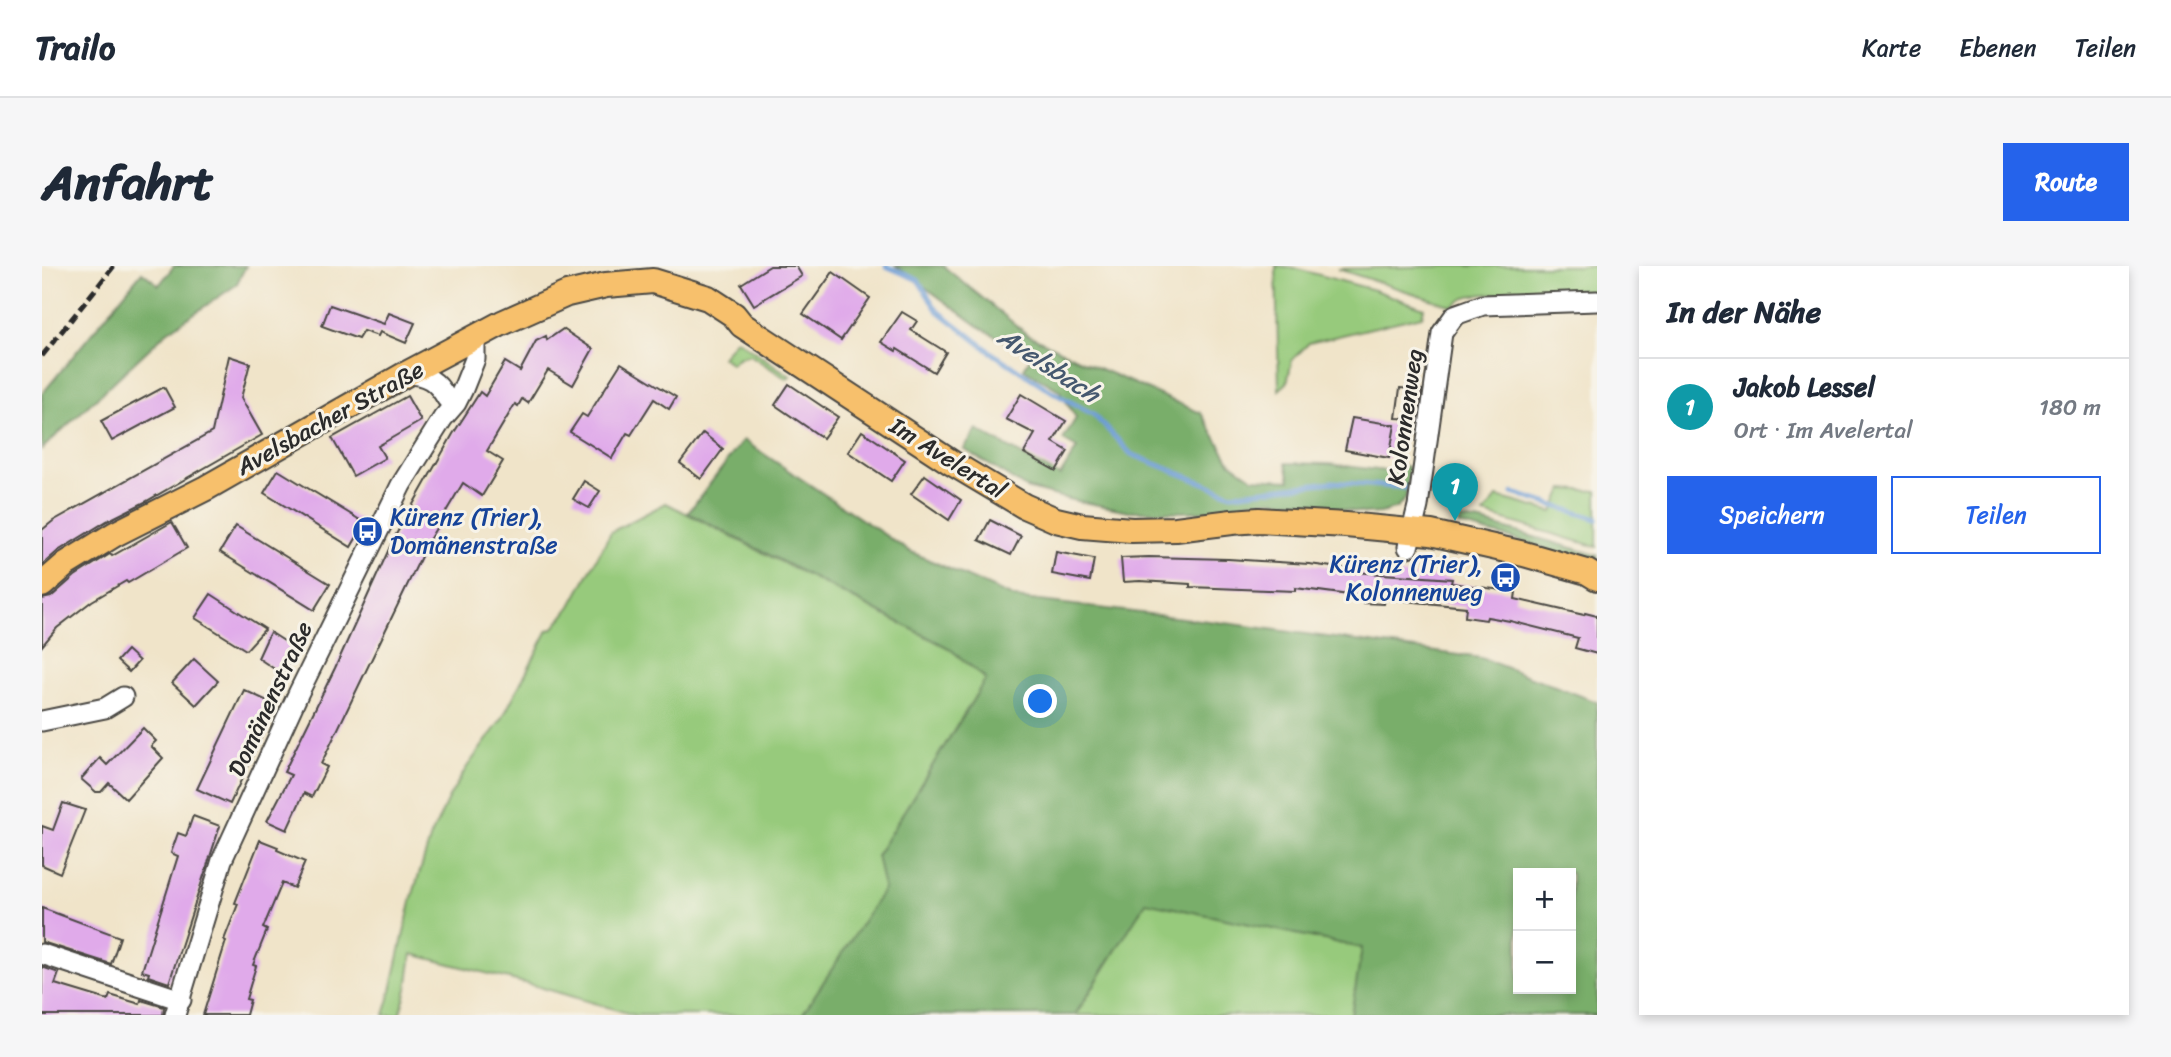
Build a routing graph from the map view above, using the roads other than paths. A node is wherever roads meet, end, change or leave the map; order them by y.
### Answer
1 (631, 275) edge
2 (1597, 301) edge
3 (475, 339) junction
4 (406, 374) junction
5 (445, 409) junction
6 (1176, 529) junction
7 (1410, 539) junction
8 (1597, 581) edge
9 (42, 585) edge
10 (123, 697) dead end
11 (42, 721) edge
12 (42, 954) edge
13 (178, 1007) edge

1 - 3 main road, Avelsbacher Straße
1 - 6 main road, Im Avelertal
2 - 7 street, Kolonnenweg
3 - 4 main road, Avelsbacher Straße
3 - 5 street, Domänenstraße
4 - 5 street
4 - 9 main road, Avelsbacher Straße
5 - 13 street, Domänenstraße
6 - 7 main road, Im Avelertal
6 - 7 main road, Im Avelertal
7 - 8 main road
10 - 11 street
12 - 13 street

